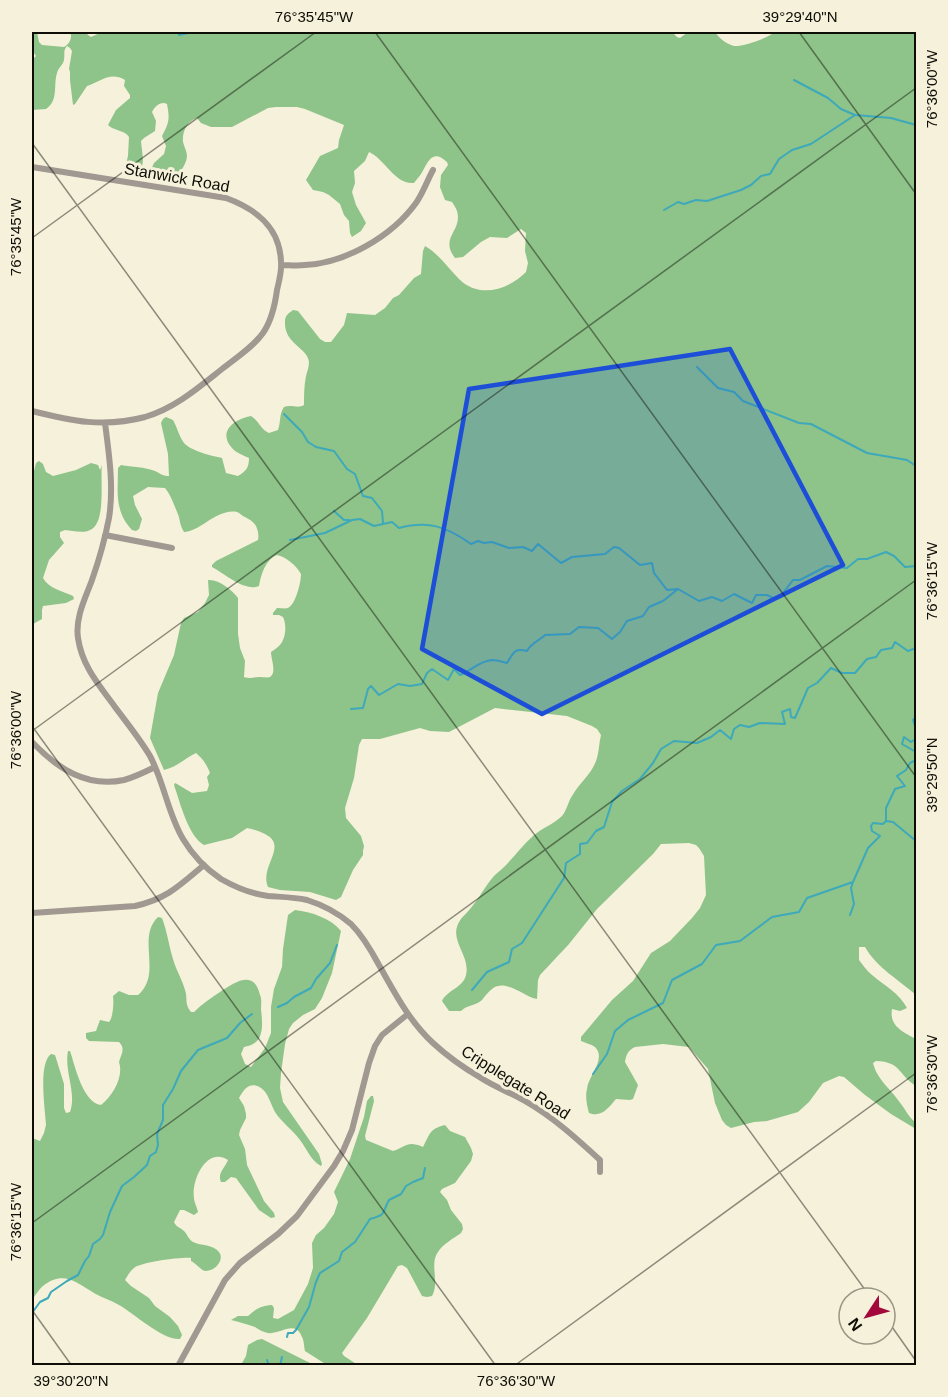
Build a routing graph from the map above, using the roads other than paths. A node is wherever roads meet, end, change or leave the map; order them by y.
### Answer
1 (32, 167) edge
2 (433, 170) dead end
3 (282, 265) junction
4 (32, 411) edge
5 (105, 423) junction
6 (105, 536) junction
7 (172, 548) dead end
8 (32, 742) edge
9 (155, 767) junction
10 (204, 865) junction
11 (32, 913) edge
12 (408, 1014) junction
13 (600, 1172) dead end
14 (178, 1365) edge

1 - 3 street, Stanwick Road
2 - 3 street
3 - 5 street
4 - 5 street
5 - 6 street, Cripplegate Road
6 - 7 street
6 - 9 street, Cripplegate Road
8 - 9 street
9 - 10 street, Cripplegate Road
10 - 11 street
10 - 12 street, Cripplegate Road
12 - 13 street, Cripplegate Road
12 - 14 street

